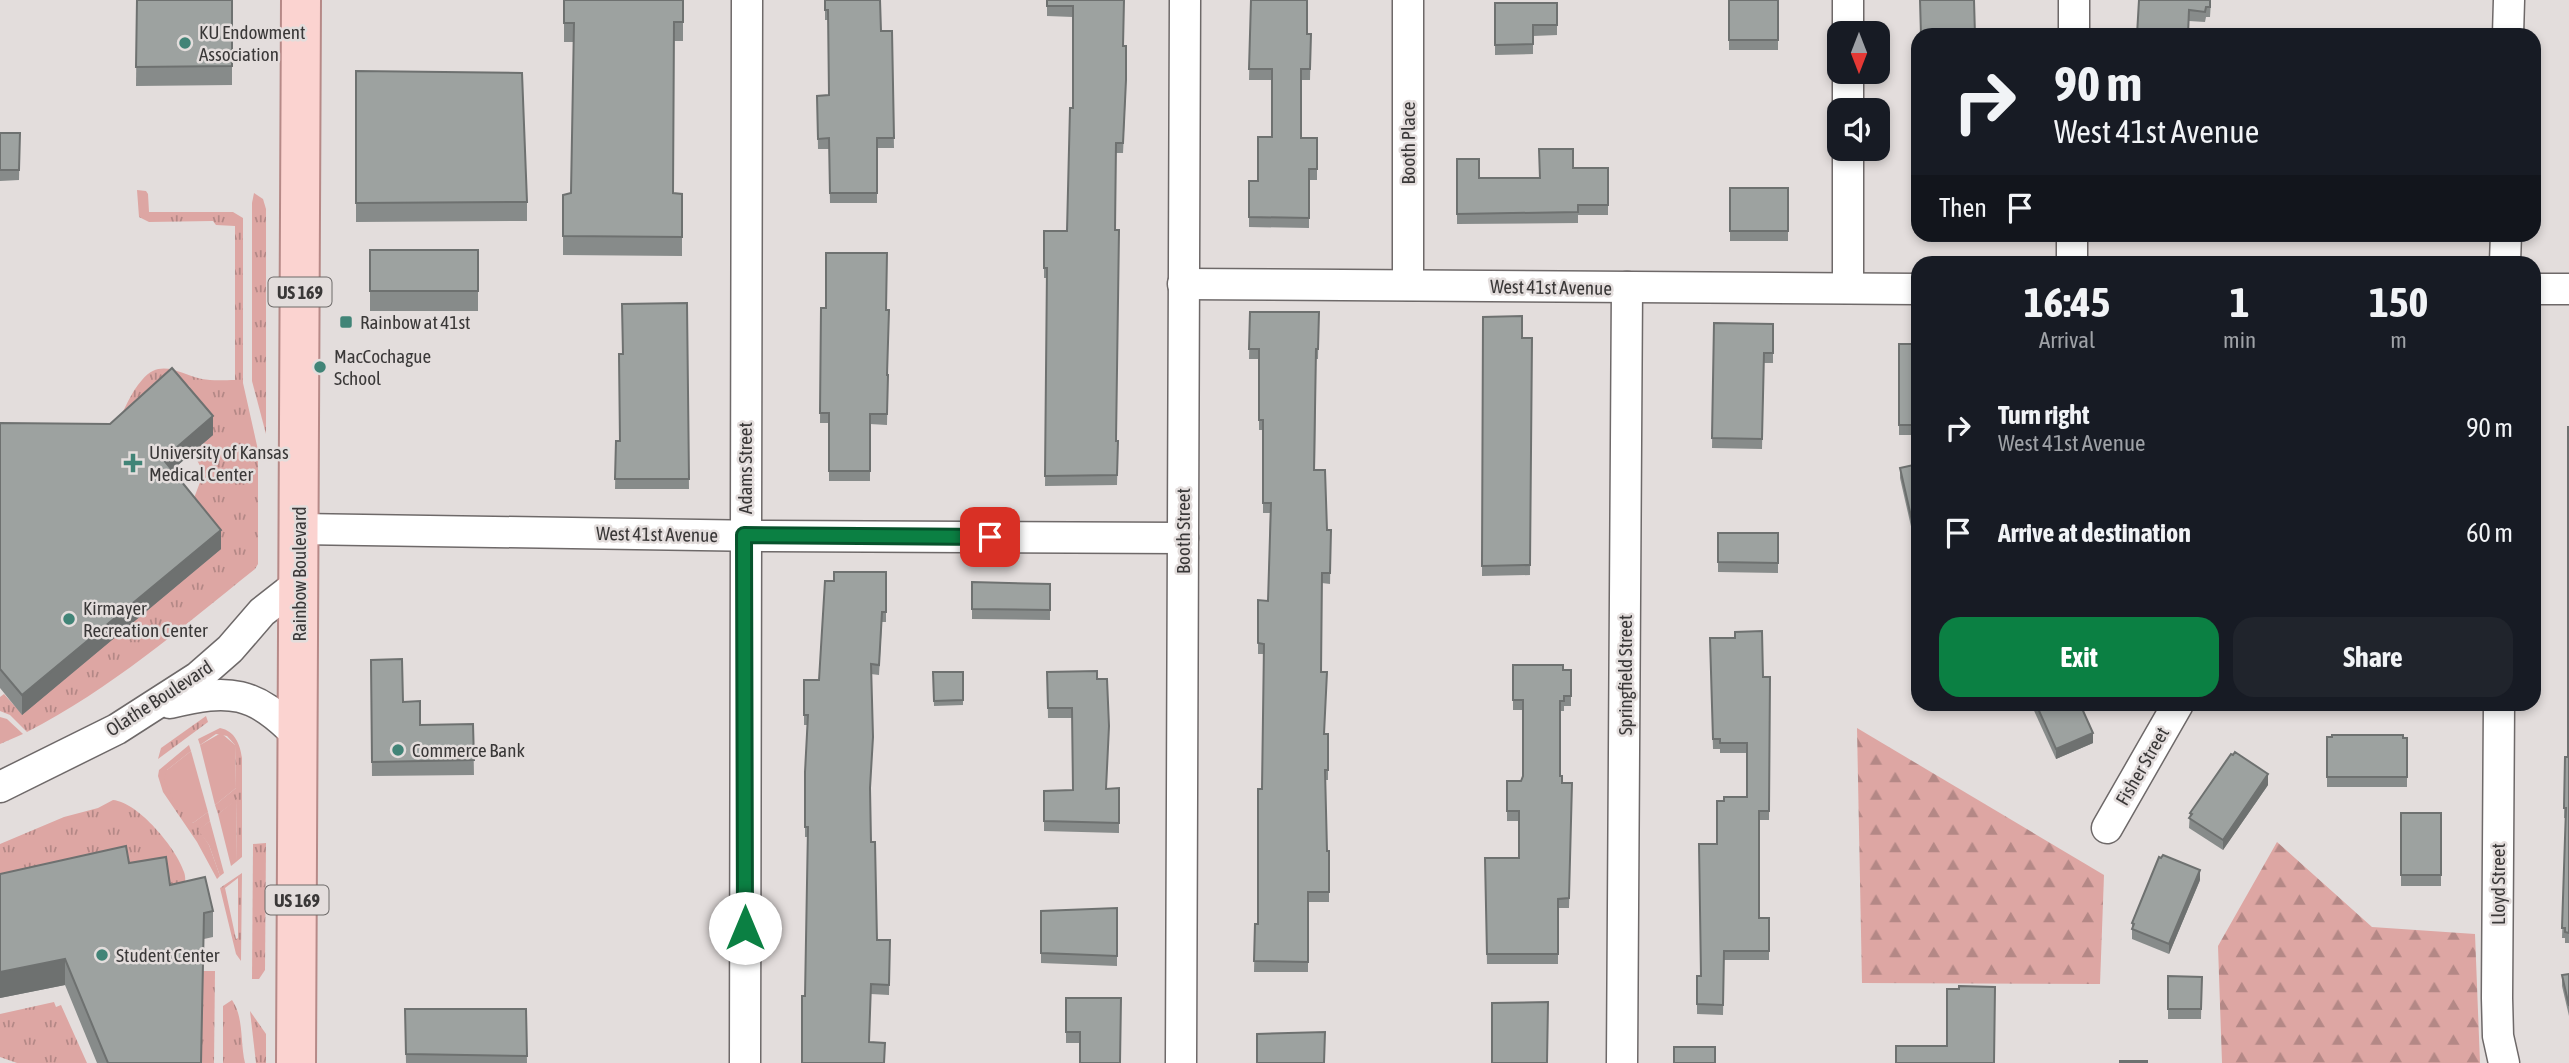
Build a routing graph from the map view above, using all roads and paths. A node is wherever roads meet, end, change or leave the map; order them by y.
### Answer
1 (301, 0) edge
2 (747, 0) edge
3 (1185, 0) edge
4 (1408, 0) edge
5 (1848, 0) edge
6 (2074, 0) edge
7 (2509, 0) edge
8 (1848, 21) edge
9 (2074, 28) edge
10 (2508, 28) edge
11 (1848, 161) edge
12 (1183, 284) junction
13 (1408, 285) junction
14 (1627, 287) junction
15 (1848, 287) junction
16 (1911, 289) edge
17 (2541, 289) edge
18 (2569, 289) edge
19 (299, 529) junction
20 (744, 535) junction
21 (1183, 538) junction
22 (299, 583) junction
23 (153, 707) junction
24 (2174, 711) edge
25 (2499, 711) edge
26 (298, 736) junction
27 (0, 787) edge
28 (2107, 828) dead end
29 (296, 1063) edge
30 (745, 1063) edge
31 (1181, 1063) edge
32 (1622, 1063) edge
33 (2504, 1063) edge

1 - 19 main road, Rainbow Boulevard / US 169
2 - 20 street, Adams Street
3 - 12 street, Booth Street
4 - 13 street, Booth Place
5 - 8 street
6 - 9 street
7 - 10 street
11 - 15 street
12 - 13 street, West 41st Avenue
12 - 21 street, Booth Street
13 - 14 street, West 41st Avenue
14 - 15 street, West 41st Avenue
14 - 32 street, Springfield Street
15 - 16 street, West 41st Avenue
17 - 18 street
19 - 20 street, West 41st Avenue
19 - 22 main road, Rainbow Boulevard / US 169
20 - 21 street, West 41st Avenue
20 - 30 street, Adams Street
21 - 31 street, Booth Street
22 - 23 street, Olathe Boulevard
22 - 26 main road, Rainbow Boulevard / US 169
23 - 26 street
23 - 27 street, Olathe Boulevard
24 - 28 street, Fisher Street
25 - 33 street, Lloyd Street
26 - 29 main road, Rainbow Boulevard / US 169

